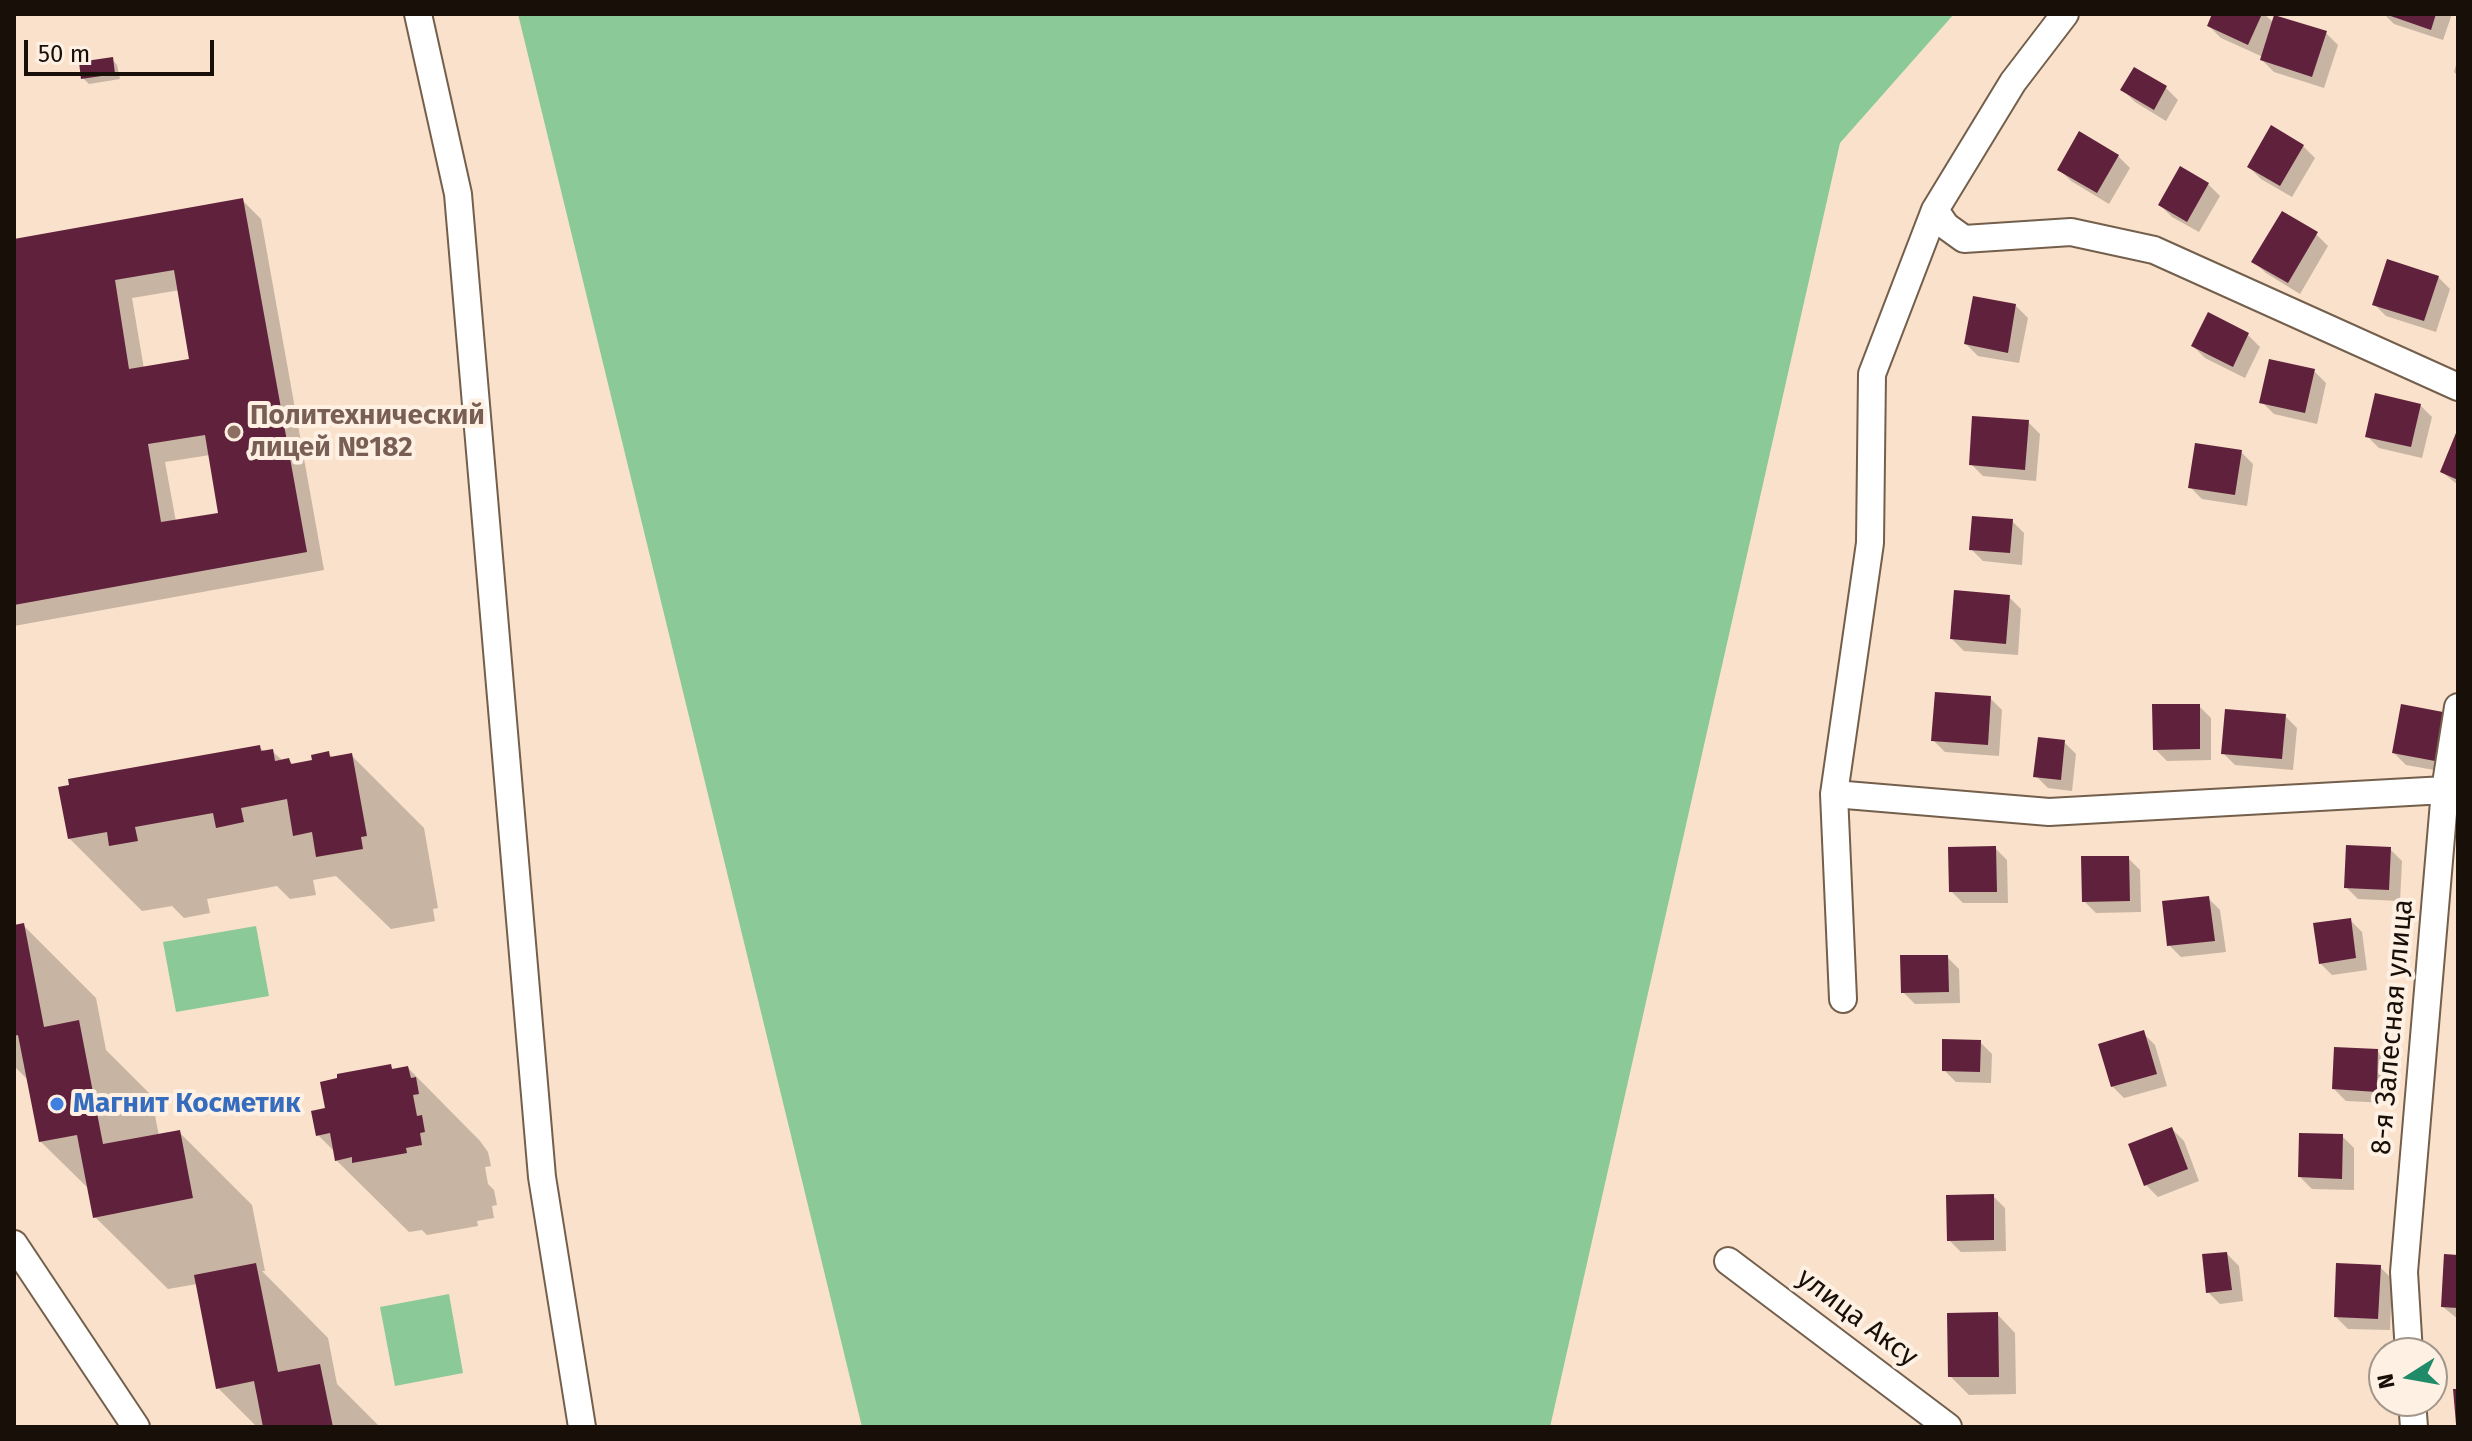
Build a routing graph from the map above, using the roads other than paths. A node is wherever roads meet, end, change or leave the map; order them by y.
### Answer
1 (418, 14) edge
2 (2065, 14) edge
3 (1935, 210) junction
4 (2458, 387) edge
5 (2458, 707) edge
6 (2445, 790) junction
7 (1834, 794) junction
8 (1843, 999) dead end
9 (14, 1244) edge
10 (1728, 1261) dead end
11 (2408, 1337) edge
12 (136, 1427) edge
13 (582, 1427) edge
14 (1948, 1427) edge

1 - 13 street
2 - 3 street
3 - 4 street
3 - 7 street
5 - 6 street, 8-я Залесная улица
6 - 7 street
6 - 11 street, 8-я Залесная улица
7 - 8 street
9 - 12 street
10 - 14 street, улица Аксу

